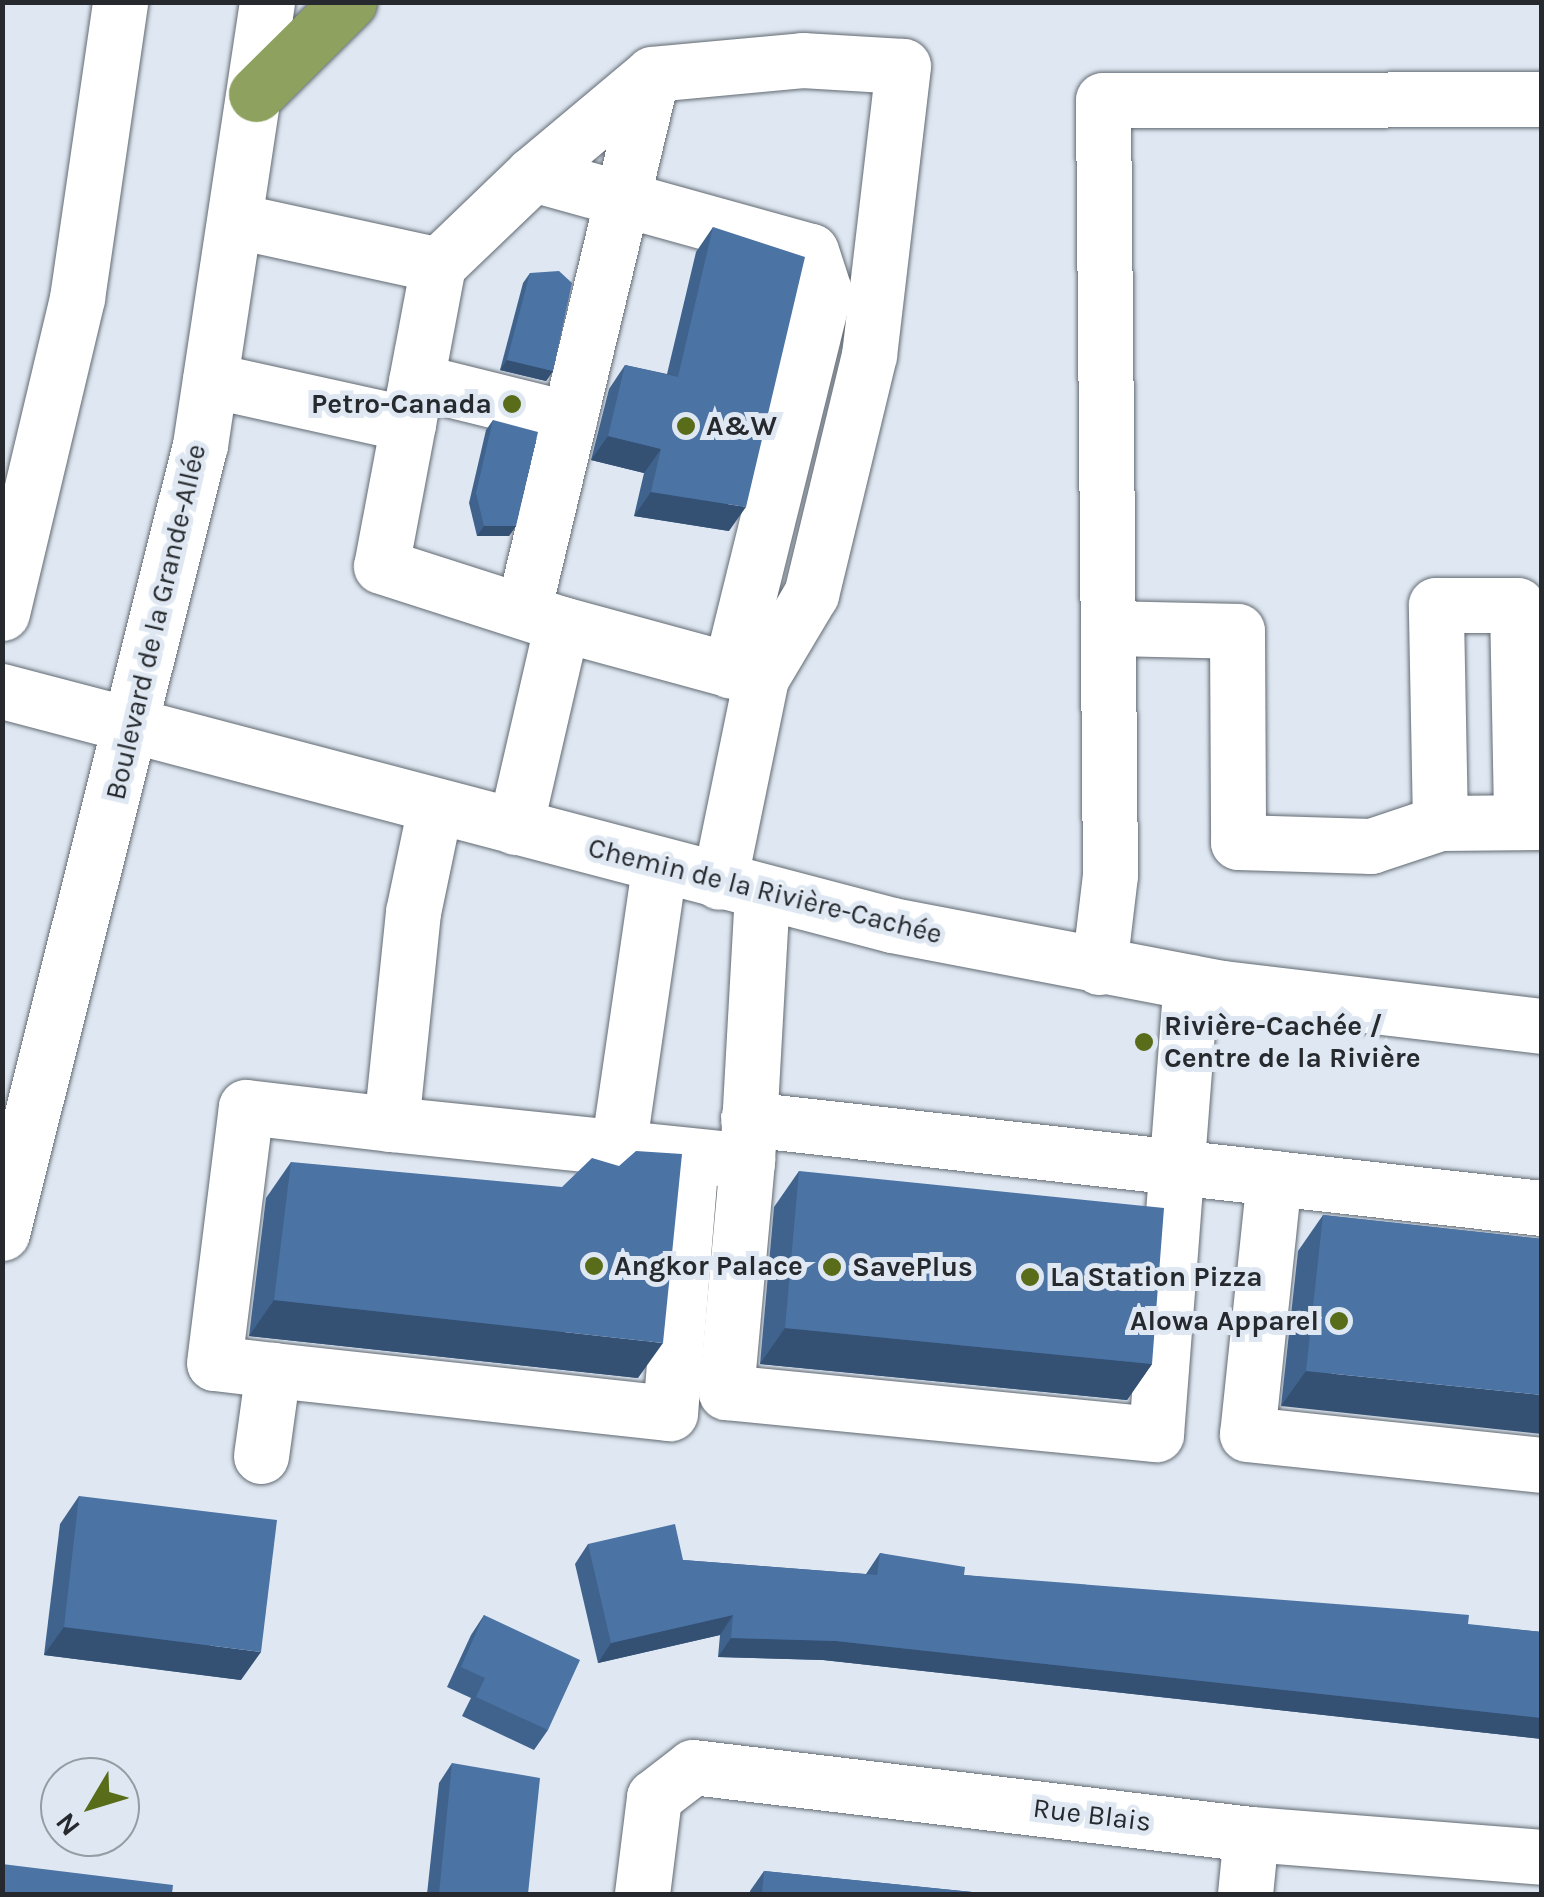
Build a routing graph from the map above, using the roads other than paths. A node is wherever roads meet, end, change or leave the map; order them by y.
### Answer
1 (120, 2) edge
2 (267, 2) edge
3 (349, 2) edge
4 (652, 74) junction
5 (256, 94) junction
6 (1542, 99) edge
7 (532, 174) junction
8 (622, 200) junction
9 (236, 221) junction
10 (438, 265) junction
11 (210, 380) junction
12 (412, 402) junction
13 (569, 418) junction
14 (2, 613) edge
15 (542, 618) junction
16 (1108, 628) junction
17 (745, 674) junction
18 (2, 691) edge
19 (133, 726) junction
20 (436, 807) junction
21 (1440, 822) junction
22 (1531, 822) edge
23 (514, 827) junction
24 (659, 867) junction
25 (740, 888) junction
26 (1099, 967) junction
27 (1191, 982) junction
28 (1542, 1026) edge
29 (391, 1124) junction
30 (747, 1140) junction
31 (618, 1149) junction
32 (692, 1158) junction
33 (1182, 1168) junction
34 (1274, 1178) junction
35 (1542, 1208) edge
36 (2, 1233) edge
37 (273, 1370) junction
38 (261, 1456) dead end
39 (1542, 1464) edge
40 (1251, 1834) junction
41 (1542, 1856) edge
42 (642, 1894) edge
43 (1245, 1894) edge

1 - 14 street
2 - 5 street, Boulevard de la Grande-Allée
3 - 5 highway
4 - 7 street
4 - 8 street
4 - 17 street
5 - 9 street, Boulevard de la Grande-Allée
6 - 16 street
7 - 8 street
7 - 10 street
8 - 13 street
8 - 17 street
9 - 10 street
9 - 11 street, Boulevard de la Grande-Allée
10 - 12 street
11 - 12 street
11 - 19 street, Boulevard de la Grande-Allée
12 - 13 street
12 - 15 street
13 - 15 street
15 - 17 street
15 - 23 street
16 - 21 street
16 - 26 street
17 - 25 street
18 - 19 street, Chemin de la Rivière-Cachée
19 - 20 street, Chemin de la Rivière-Cachée
19 - 36 street, Boulevard de la Grande-Allée
20 - 23 street, Chemin de la Rivière-Cachée
20 - 29 street
21 - 22 street
21 - 22 street
23 - 24 street, Chemin de la Rivière-Cachée
24 - 25 street, Chemin de la Rivière-Cachée
24 - 31 street
25 - 26 street, Chemin de la Rivière-Cachée
25 - 30 street
26 - 27 street, Chemin de la Rivière-Cachée
27 - 28 street, Chemin de la Rivière-Cachée
27 - 33 street
29 - 31 street
29 - 37 street
30 - 32 street
30 - 33 street
30 - 33 street
31 - 32 street
32 - 37 street
33 - 34 street
34 - 35 street
34 - 39 street
37 - 38 street
40 - 41 street, Rue Blais
40 - 42 street, Rue Blais
40 - 43 street

